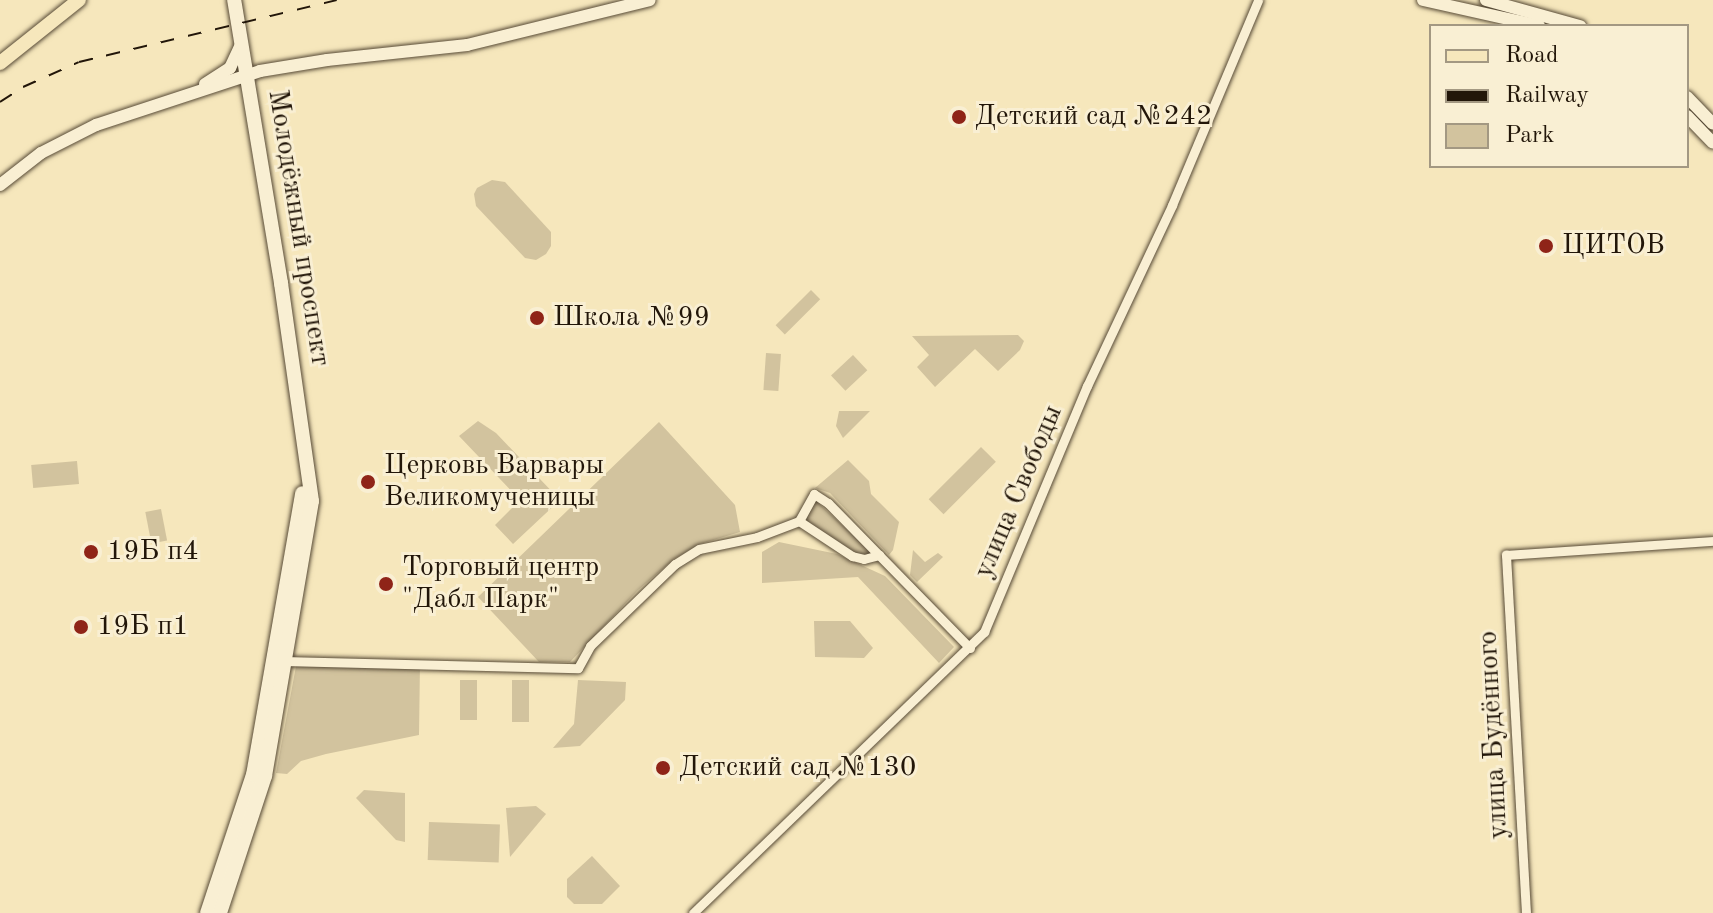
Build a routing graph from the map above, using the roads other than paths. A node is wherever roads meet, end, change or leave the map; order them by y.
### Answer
1 (65, 0) edge
2 (79, 0) edge
3 (234, 0) edge
4 (650, 0) edge
5 (1258, 0) edge
6 (1423, 0) edge
7 (1486, 0) edge
8 (1530, 24) edge
9 (1575, 24) edge
10 (241, 44) junction
11 (0, 52) edge
12 (0, 63) edge
13 (248, 76) junction
14 (187, 94) junction
15 (1689, 99) edge
16 (1689, 118) edge
17 (1713, 124) edge
18 (1713, 143) edge
19 (0, 185) edge
20 (307, 464) junction
21 (799, 521) junction
22 (1713, 541) edge
23 (879, 555) junction
24 (970, 648) junction
25 (283, 661) junction
26 (207, 913) edge
27 (220, 913) edge
28 (693, 913) edge
29 (1526, 913) edge

1 - 11 main road
2 - 12 main road
3 - 10 main road, Молодёжный проспект
4 - 13 street
5 - 24 street, улица Свободы
6 - 8 street
7 - 9 street
10 - 13 main road, Молодёжный проспект
10 - 14 street
13 - 14 street
13 - 20 main road, Молодёжный проспект
14 - 19 street
15 - 17 street
16 - 18 street
20 - 25 main road, Молодёжный проспект
20 - 26 main road, Молодёжный проспект
21 - 23 street
21 - 23 street
21 - 25 street
22 - 29 street, улица Будённого
23 - 24 street
24 - 28 street, улица Свободы
25 - 27 main road, Молодёжный проспект

